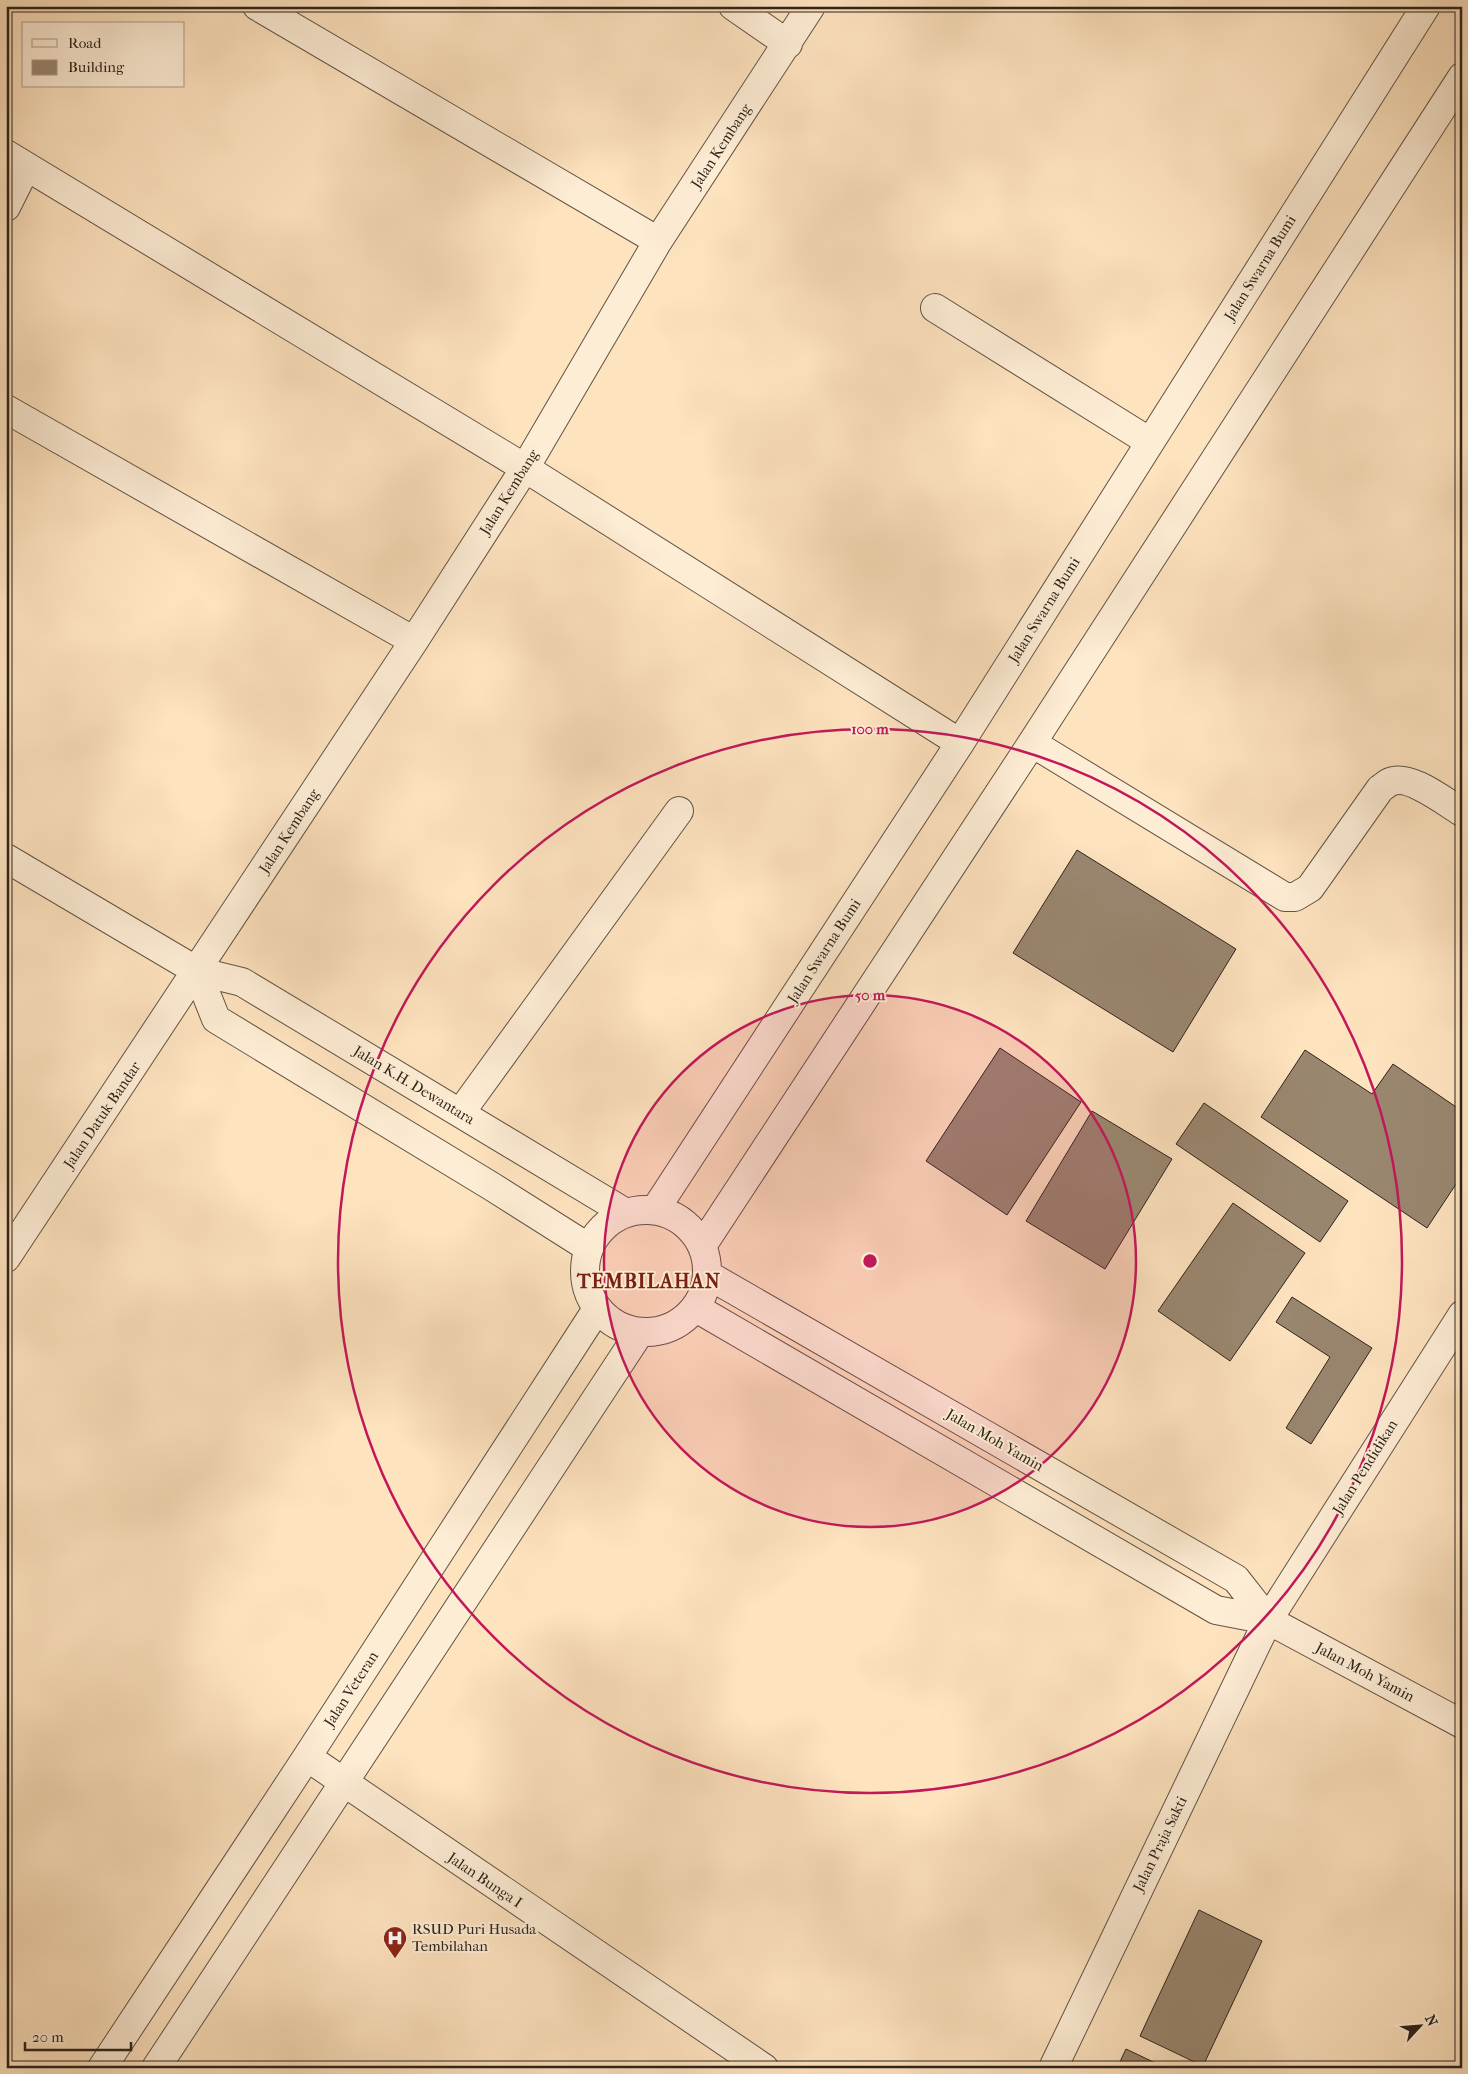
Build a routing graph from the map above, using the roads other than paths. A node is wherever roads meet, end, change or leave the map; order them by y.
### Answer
1 (257, 6) edge
2 (733, 6) edge
3 (811, 6) edge
4 (1426, 6) edge
5 (788, 44) junction
6 (1462, 77) edge
7 (16, 160) edge
8 (6, 207) edge
9 (658, 241) junction
10 (935, 308) dead end
11 (6, 410) edge
12 (1150, 442) junction
13 (525, 468) junction
14 (414, 641) junction
15 (960, 742) junction
16 (1032, 743) junction
17 (679, 811) dead end
18 (1462, 812) edge
19 (6, 858) edge
20 (198, 971) junction
21 (461, 1112) junction
22 (655, 1210) junction
23 (626, 1213) junction
24 (702, 1246) junction
25 (589, 1248) junction
26 (6, 1258) edge
27 (708, 1275) junction
28 (696, 1308) junction
29 (597, 1309) junction
30 (1462, 1315) edge
31 (640, 1332) junction
32 (1268, 1620) junction
33 (1462, 1724) edge
34 (307, 1758) junction
35 (343, 1782) junction
36 (102, 2068) edge
37 (156, 2068) edge
38 (764, 2068) edge
39 (1053, 2068) edge

1 - 9 street
2 - 5 street
3 - 5 street, Jalan Kembang
4 - 12 street, Jalan Swarna Bumi
5 - 9 street, Jalan Kembang
6 - 16 street
7 - 8 street
7 - 13 street
9 - 13 street, Jalan Kembang
10 - 12 street
11 - 14 street
12 - 15 street, Jalan Swarna Bumi
13 - 14 street, Jalan Kembang
13 - 15 street
14 - 20 street, Jalan Kembang
15 - 22 street, Jalan Swarna Bumi
16 - 18 street
16 - 24 street
17 - 21 street
19 - 20 street, Jalan K.H. Dewantara
20 - 21 street, Jalan K.H. Dewantara
20 - 25 street
20 - 26 street, Jalan Datuk Bandar
21 - 23 street, Jalan K.H. Dewantara
22 - 23 street
22 - 24 street
23 - 25 street
24 - 27 street
25 - 29 street
27 - 28 street
27 - 32 street, Jalan Moh Yamin
28 - 31 street
28 - 32 street, Jalan Moh Yamin
29 - 31 street
29 - 34 street, Jalan Veteran
30 - 32 street, Jalan Pendidikan
31 - 35 street
32 - 33 street, Jalan Moh Yamin
32 - 39 street, Jalan Praja Sakti
34 - 35 street, Jalan Bunga I
34 - 36 street, Jalan Veteran
35 - 37 street
35 - 38 street, Jalan Bunga I

